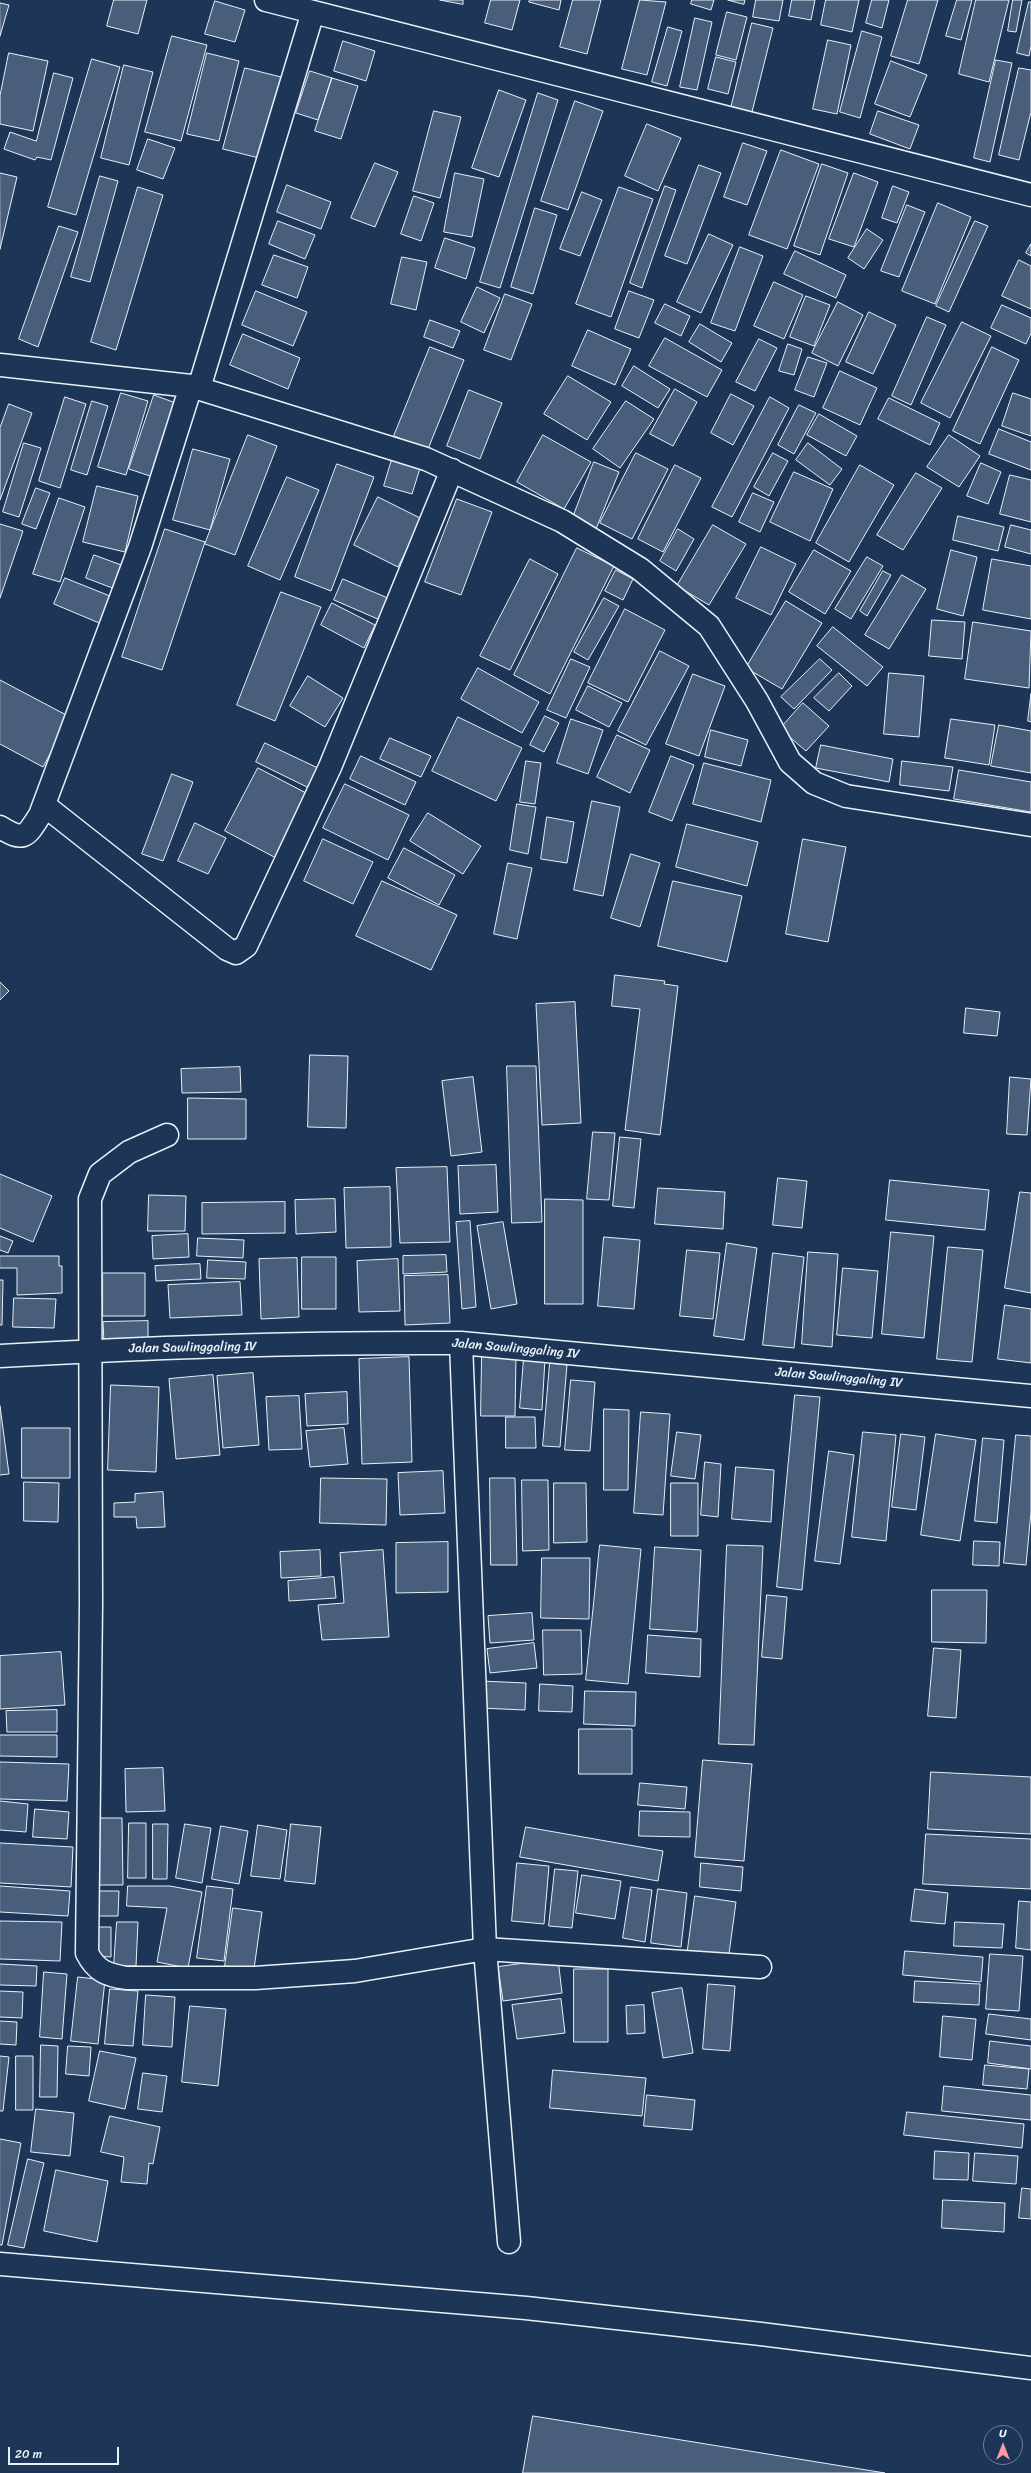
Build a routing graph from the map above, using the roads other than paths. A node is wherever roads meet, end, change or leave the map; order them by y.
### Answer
1 (266, 0) edge
2 (313, 12) junction
3 (1031, 194) edge
4 (0, 365) edge
5 (195, 387) junction
6 (452, 470) junction
7 (42, 810) junction
8 (1031, 825) edge
9 (0, 827) edge
10 (167, 1135) dead end
11 (461, 1343) junction
12 (90, 1350) junction
13 (0, 1356) edge
14 (1031, 1396) edge
15 (485, 1949) junction
16 (760, 1967) dead end
17 (509, 2242) dead end
18 (0, 2264) edge
19 (1031, 2368) edge

1 - 2 street
2 - 3 street
2 - 5 street
4 - 5 street
5 - 6 street
5 - 7 street
6 - 7 street
6 - 8 street
7 - 9 street
10 - 12 street
11 - 12 street, Jalan Sawlinggaling IV
11 - 14 street, Jalan Sawlinggaling IV
11 - 15 street
12 - 13 street, Jalan Sawlinggaling IV
12 - 15 street
15 - 16 street
15 - 17 street
18 - 19 street

